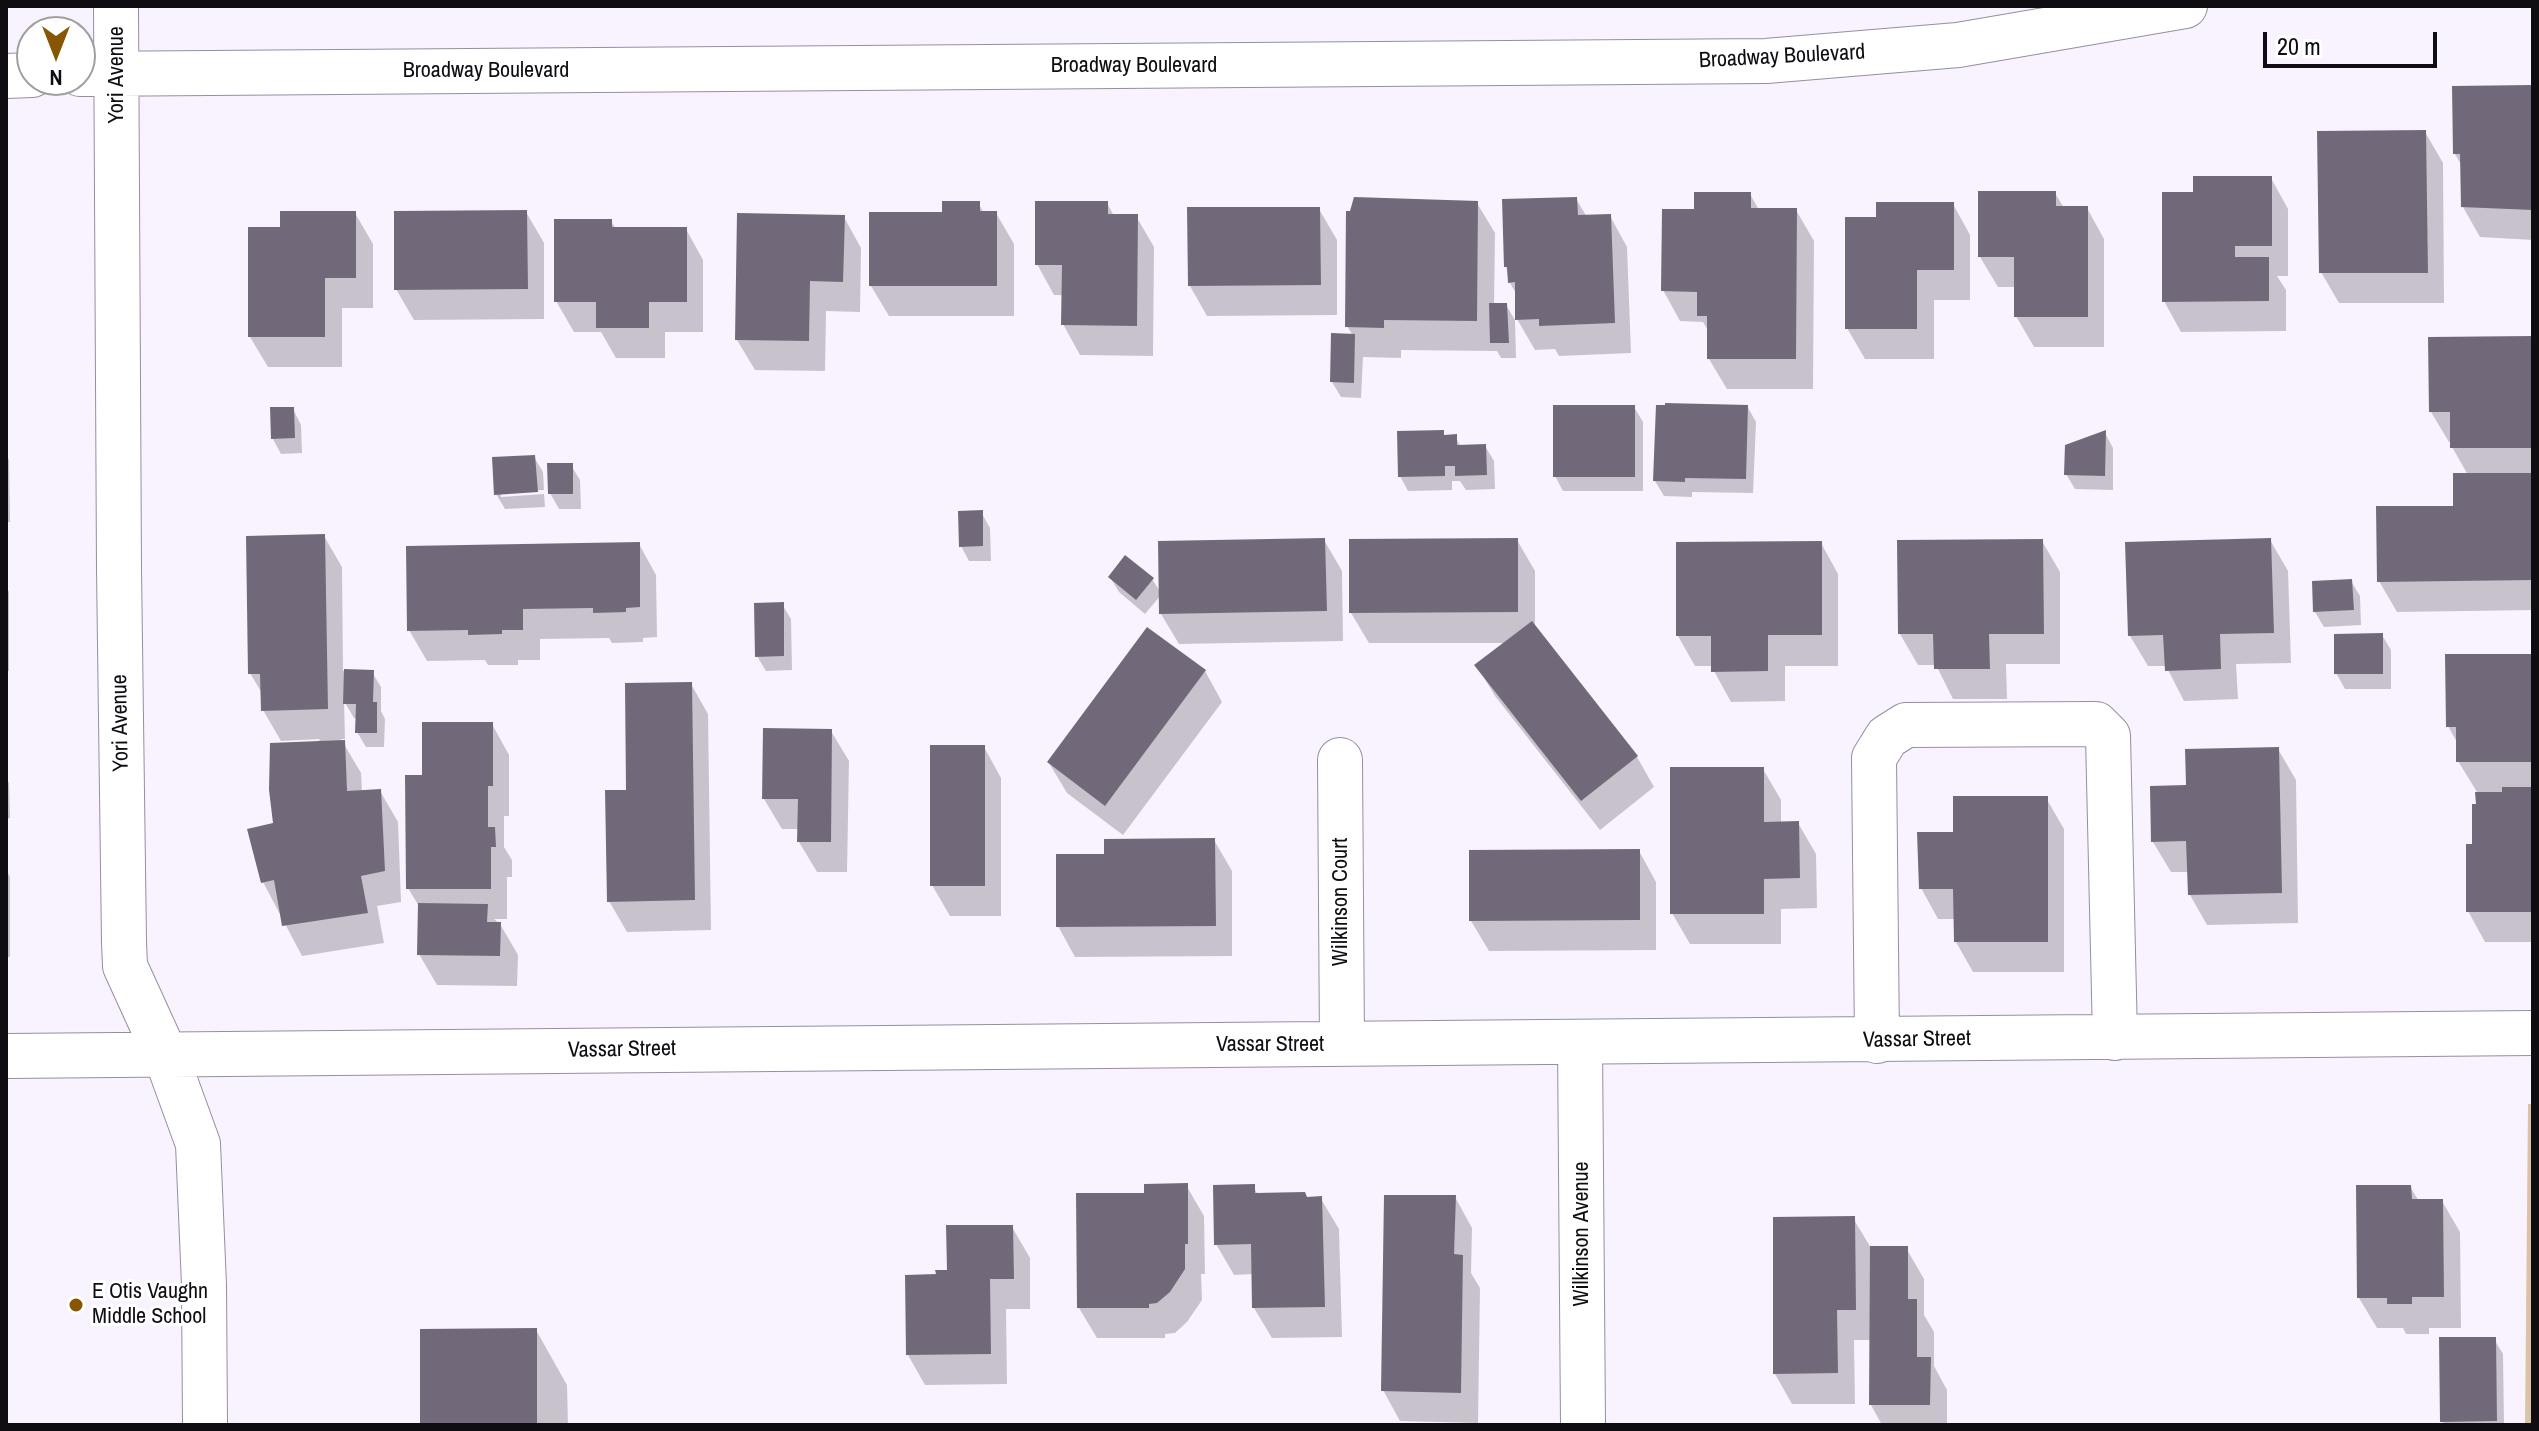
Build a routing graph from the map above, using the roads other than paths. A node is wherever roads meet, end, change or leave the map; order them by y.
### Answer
1 (116, 6) edge
2 (2185, 6) edge
3 (98, 74) edge
4 (1340, 760) dead end
5 (2533, 1033) edge
6 (2115, 1038) junction
7 (1877, 1041) junction
8 (1580, 1043) junction
9 (1342, 1044) junction
10 (6, 1056) edge
11 (166, 1056) junction
12 (205, 1425) edge
13 (1583, 1425) edge

1 - 3 street, Yori Avenue
2 - 3 street, Broadway Boulevard
3 - 11 street, Yori Avenue
4 - 9 street, Wilkinson Court
5 - 6 street, Vassar Street
6 - 7 street, Vassar Street
6 - 7 street
7 - 8 street, Vassar Street
8 - 9 street, Vassar Street
8 - 13 street, Wilkinson Avenue
9 - 11 street, Vassar Street
10 - 11 street, Vassar Street
11 - 12 street, Yori Avenue

